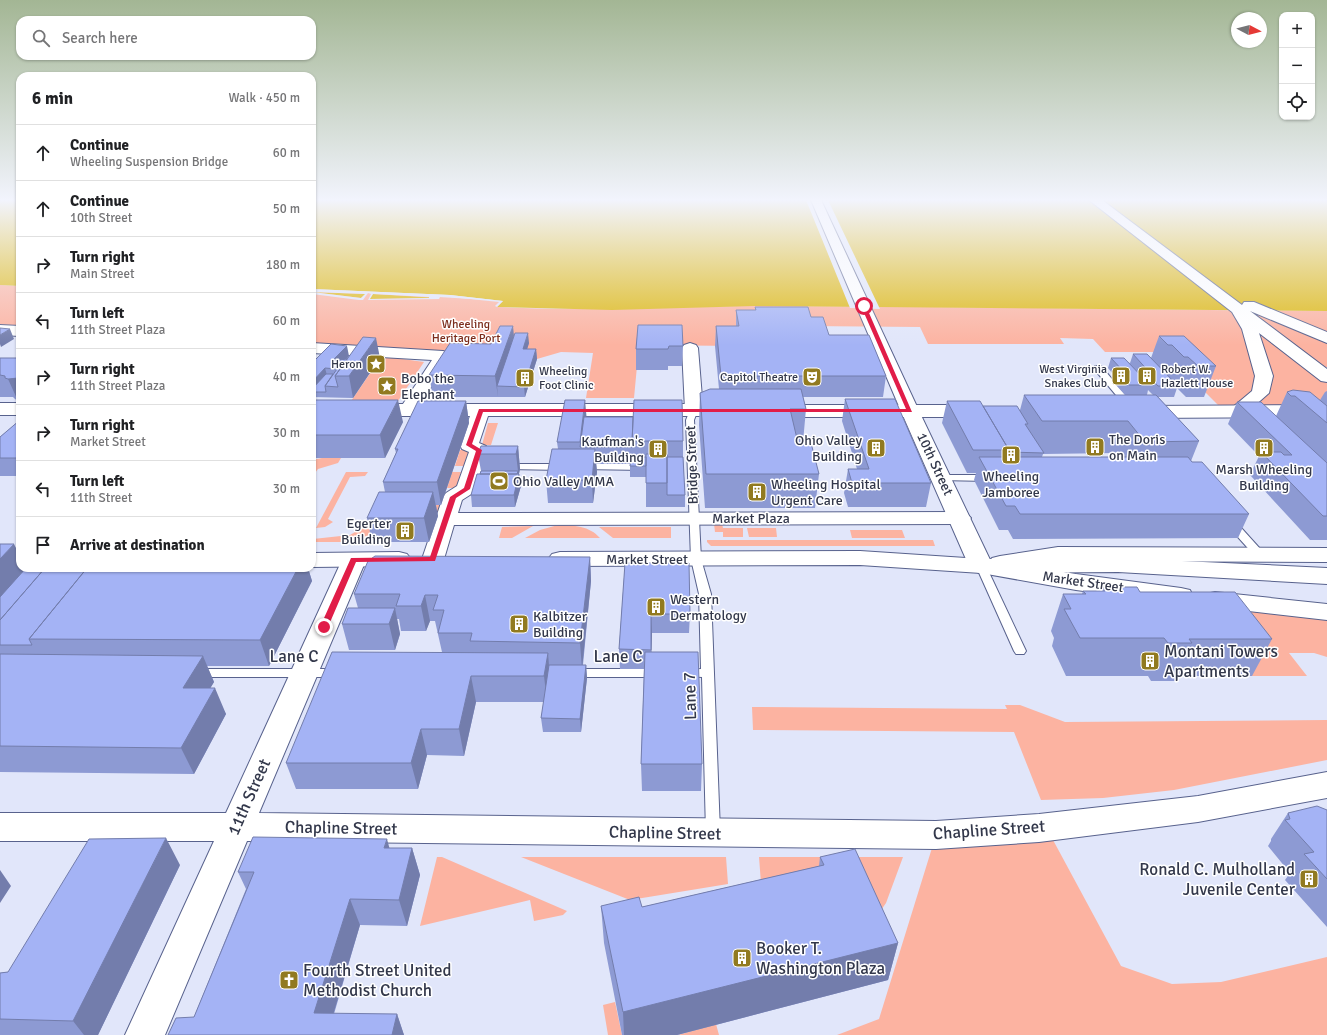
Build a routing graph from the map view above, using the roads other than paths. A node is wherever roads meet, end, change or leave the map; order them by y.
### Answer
1 (837, 248) edge
2 (1163, 248) edge
3 (1171, 248) edge
4 (1242, 305) junction
5 (0, 330) edge
6 (16, 331) edge
7 (1286, 334) junction
8 (1327, 338) edge
9 (316, 348) edge
10 (690, 348) dead end
11 (1327, 360) edge
12 (1327, 364) edge
13 (1098, 368) dead end
14 (1327, 378) edge
15 (0, 409) edge
16 (16, 409) edge
17 (316, 410) edge
18 (408, 410) junction
19 (481, 410) junction
20 (694, 410) junction
21 (910, 411) junction
22 (991, 411) edge
23 (1327, 411) edge
24 (1112, 412) edge
25 (1236, 412) junction
26 (1140, 417) junction
27 (679, 466) edge
28 (692, 466) junction
29 (500, 467) edge
30 (655, 467) edge
31 (942, 478) junction
32 (995, 478) edge
33 (1227, 517) edge
34 (960, 518) junction
35 (446, 519) junction
36 (694, 519) junction
37 (1259, 554) junction
38 (1327, 555) edge
39 (433, 559) junction
40 (456, 559) edge
41 (542, 559) edge
42 (696, 559) junction
43 (316, 560) edge
44 (354, 560) junction
45 (982, 566) junction
46 (1327, 576) edge
47 (1327, 612) edge
48 (1020, 651) dead end
49 (560, 672) edge
50 (708, 672) junction
51 (180, 673) edge
52 (304, 673) junction
53 (349, 673) edge
54 (1327, 785) edge
55 (236, 826) junction
56 (0, 827) edge
57 (713, 834) junction
58 (145, 1035) edge

1 - 21 street, 10th Street
2 - 4 main road
3 - 4 main road
4 - 7 main road
4 - 8 main road
4 - 14 main road
4 - 25 main road
5 - 6 street
7 - 11 main road
7 - 12 main road
9 - 18 street
10 - 20 street, Bridge Street
13 - 26 lane
15 - 16 main road
17 - 18 main road
18 - 19 main road
19 - 20 main road
19 - 35 street
20 - 21 main road
20 - 28 lane, Bridge Street
21 - 22 main road
21 - 31 main road, 10th Street
23 - 25 main road
24 - 26 main road
25 - 26 main road
27 - 28 lane
28 - 36 lane, Bridge Street
29 - 30 lane
31 - 32 lane
31 - 34 main road, 10th Street
33 - 37 lane
34 - 36 street, Market Plaza
34 - 45 main road, 10th Street
35 - 36 street, Market Plaza
35 - 39 street
36 - 42 lane, Bridge Street
37 - 38 street, Market Street
37 - 45 street, Market Street
39 - 40 main road
39 - 44 main road
41 - 42 main road, Market Street
42 - 45 main road, Market Street
42 - 50 lane, Lane 7
43 - 44 main road
44 - 52 main road, 11th Street
45 - 46 main road
45 - 47 main road, Market Street
45 - 48 lane
49 - 50 lane, Lane C
50 - 57 lane, Lane 7
51 - 52 lane, Lane C
52 - 53 lane, Lane C
52 - 55 main road, 11th Street
54 - 57 main road, Chapline Street
55 - 56 main road, Chapline Street
55 - 57 main road, Chapline Street
55 - 58 main road, 11th Street

